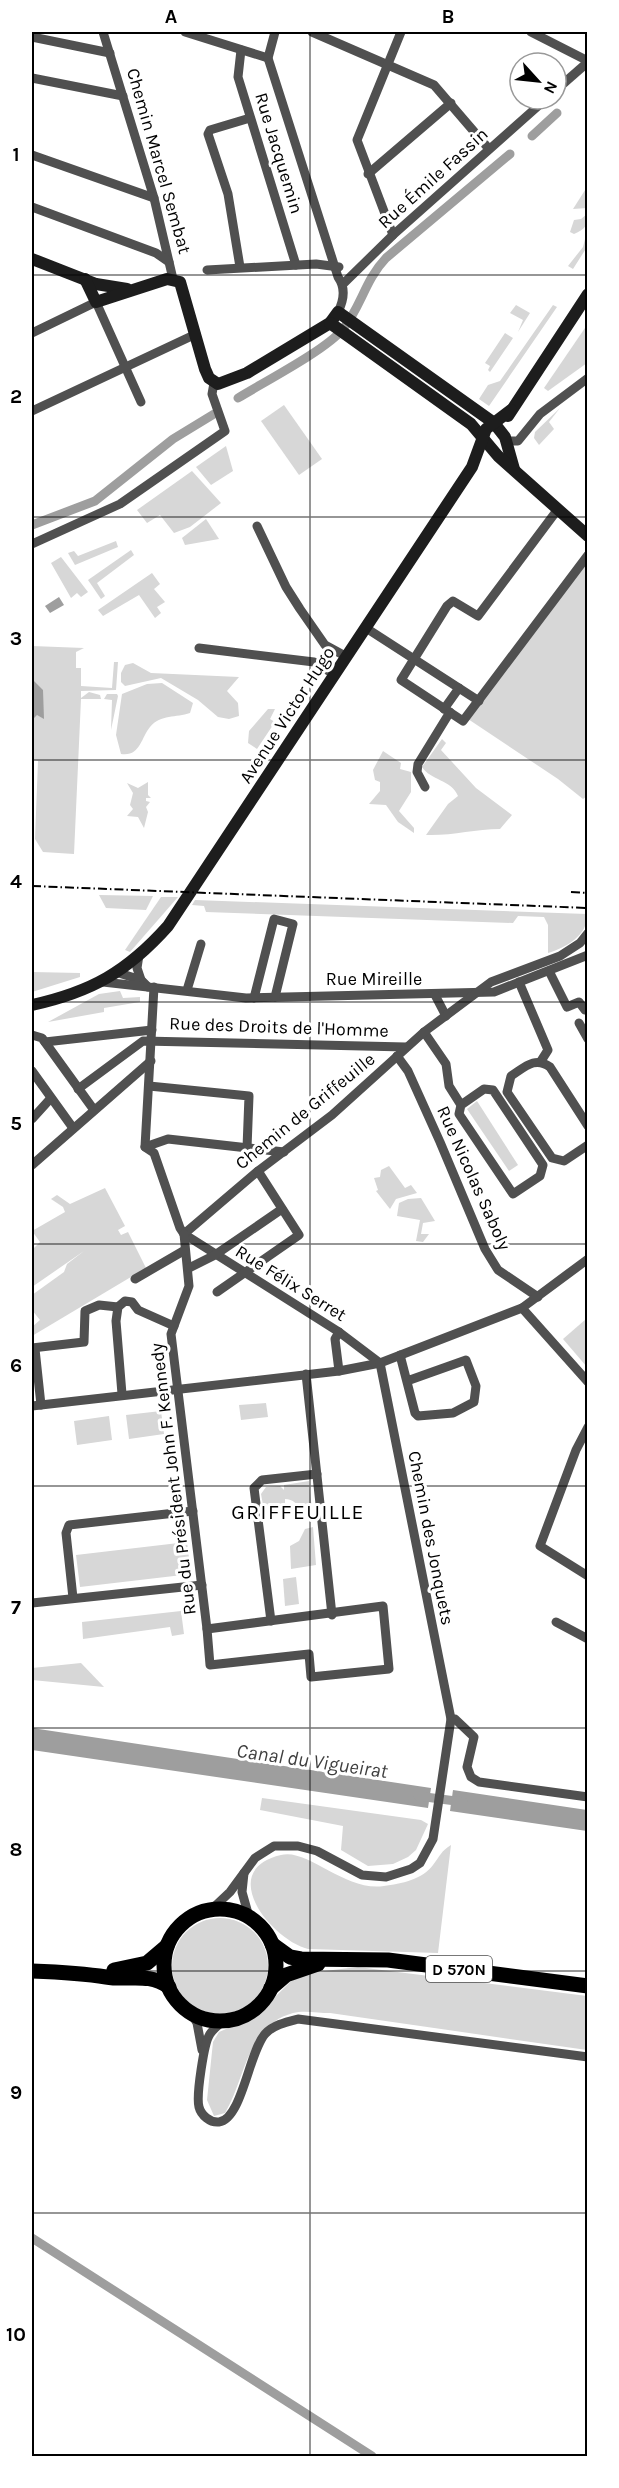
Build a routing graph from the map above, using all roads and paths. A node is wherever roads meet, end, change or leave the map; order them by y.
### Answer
1 (103, 32) edge
2 (184, 32) edge
3 (275, 32) edge
4 (312, 32) edge
5 (401, 32) edge
6 (531, 32) edge
7 (32, 37) edge
8 (242, 50) junction
9 (110, 53) junction
10 (268, 58) junction
11 (588, 61) edge
12 (388, 64) junction
13 (32, 78) edge
14 (568, 79) edge
15 (123, 96) junction
16 (451, 103) junction
17 (532, 111) edge
18 (250, 118) junction
19 (489, 149) junction
20 (32, 154) edge
21 (368, 174) junction
22 (154, 198) junction
23 (32, 207) edge
24 (393, 235) junction
25 (32, 259) edge
26 (169, 262) junction
27 (296, 265) junction
28 (240, 267) junction
29 (336, 267) junction
30 (207, 270) dead end
31 (85, 279) junction
32 (173, 279) junction
33 (346, 280) junction
34 (131, 289) junction
35 (588, 294) edge
36 (96, 302) junction
37 (346, 317) junction
38 (338, 328) junction
39 (32, 333) edge
40 (196, 334) junction
41 (125, 368) junction
42 (588, 378) edge
43 (214, 383) junction
44 (141, 402) dead end
45 (32, 411) edge
46 (483, 439) junction
47 (502, 440) junction
48 (472, 467) junction
49 (558, 509) junction
50 (257, 526) dead end
51 (588, 536) edge
52 (32, 544) edge
53 (588, 555) edge
54 (366, 628) junction
55 (199, 648) dead end
56 (347, 657) junction
57 (414, 659) junction
58 (335, 675) junction
59 (459, 688) junction
60 (479, 700) junction
61 (447, 711) junction
62 (425, 787) dead end
63 (588, 933) edge
64 (201, 944) dead end
65 (139, 955) junction
66 (588, 955) edge
67 (549, 971) junction
68 (119, 973) junction
69 (103, 982) junction
70 (519, 982) junction
71 (148, 985) junction
72 (187, 990) junction
73 (478, 993) junction
74 (435, 995) junction
75 (275, 997) junction
76 (254, 998) junction
77 (32, 1005) edge
78 (585, 1010) dead end
79 (446, 1016) junction
80 (579, 1023) dead end
81 (152, 1030) junction
82 (424, 1032) junction
83 (32, 1035) edge
84 (588, 1039) edge
85 (44, 1040) junction
86 (152, 1040) junction
87 (406, 1047) junction
88 (398, 1056) junction
89 (150, 1060) junction
90 (542, 1061) junction
91 (32, 1071) edge
92 (149, 1086) junction
93 (78, 1089) junction
94 (51, 1098) junction
95 (461, 1105) junction
96 (94, 1110) junction
97 (32, 1119) edge
98 (588, 1126) edge
99 (73, 1128) junction
100 (588, 1145) edge
101 (145, 1147) junction
102 (247, 1148) junction
103 (284, 1152) junction
104 (32, 1165) edge
105 (258, 1171) junction
106 (282, 1209) junction
107 (184, 1234) junction
108 (185, 1250) junction
109 (215, 1255) junction
110 (588, 1259) edge
111 (189, 1268) junction
112 (244, 1273) junction
113 (135, 1279) dead end
114 (217, 1292) dead end
115 (538, 1297) junction
116 (118, 1307) junction
117 (522, 1308) junction
118 (174, 1326) junction
119 (339, 1332) junction
120 (33, 1348) edge
121 (400, 1355) junction
122 (380, 1363) junction
123 (339, 1371) junction
124 (306, 1374) junction
125 (407, 1381) junction
126 (588, 1382) edge
127 (178, 1389) junction
128 (123, 1395) junction
129 (36, 1405) edge
130 (588, 1427) edge
131 (317, 1474) junction
132 (193, 1511) junction
133 (588, 1576) edge
134 (202, 1585) junction
135 (73, 1598) junction
136 (32, 1603) edge
137 (332, 1615) junction
138 (271, 1621) junction
139 (555, 1622) dead end
140 (207, 1629) junction
141 (588, 1639) edge
142 (451, 1719) junction
143 (588, 1797) edge
144 (244, 1871) junction
145 (213, 1909) junction
146 (249, 1917) junction
147 (272, 1944) junction
148 (167, 1946) junction
149 (330, 1960) junction
150 (32, 1971) edge
151 (94, 1974) junction
152 (588, 1986) edge
153 (169, 1987) junction
154 (271, 1988) junction
155 (191, 2013) junction
156 (223, 2021) junction
157 (588, 2057) edge
158 (202, 2067) junction

1 - 9 street, Chemin Marcel Sembat
2 - 8 street
3 - 10 street
4 - 12 street
5 - 12 street
6 - 11 street
7 - 9 street
8 - 10 street
8 - 18 street, Rue Jacquemin
9 - 15 street, Chemin Marcel Sembat
10 - 29 street
11 - 14 street
12 - 16 street
12 - 21 street
13 - 15 street
15 - 22 street, Chemin Marcel Sembat
16 - 19 street
16 - 21 street
17 - 19 street, Rue Émile Fassin
18 - 27 street, Rue Jacquemin
18 - 28 street
19 - 24 street, Rue Émile Fassin
20 - 22 street
21 - 24 street
22 - 26 street, Chemin Marcel Sembat
23 - 26 street
24 - 33 street, Rue Émile Fassin
25 - 31 main road
26 - 32 street, Chemin Marcel Sembat
27 - 28 street
27 - 29 street
28 - 30 street
29 - 33 street
31 - 34 main road
31 - 36 main road
32 - 34 main road
32 - 40 main road, Chemin Marcel Sembat
33 - 37 street
34 - 36 main road
35 - 47 main road, Avenue Victor Hugo
36 - 39 street
36 - 41 street
37 - 38 main road
37 - 47 main road
38 - 43 main road
38 - 46 main road
40 - 41 street
40 - 43 main road, Chemin Marcel Sembat
41 - 44 street
41 - 45 street
42 - 47 street
43 - 52 street, Chemin Marcel Sembat
46 - 47 main road
46 - 47 main road, Avenue Victor Hugo
46 - 48 main road, Avenue Victor Hugo
47 - 48 main road
47 - 49 main road
48 - 54 main road, Avenue Victor Hugo
49 - 51 main road
49 - 57 street
50 - 56 street
53 - 60 street
54 - 56 main road, Avenue Victor Hugo
54 - 57 street
55 - 58 street
56 - 58 main road, Avenue Victor Hugo
57 - 59 street
57 - 61 street
58 - 65 main road, Avenue Victor Hugo
59 - 60 street
59 - 61 street
60 - 61 street
61 - 62 street
63 - 73 street, Chemin de Griffeuille
64 - 72 street
65 - 68 main road, Avenue Victor Hugo
65 - 71 street
66 - 67 street, Rue Mireille
67 - 70 street, Rue Mireille
67 - 78 street
68 - 69 main road, Avenue Victor Hugo
68 - 71 street
69 - 71 street
69 - 77 main road, Avenue Victor Hugo
70 - 73 street, Rue Mireille
70 - 90 street
71 - 72 street, Rue Mireille
71 - 81 street
72 - 76 street, Rue Mireille
73 - 74 street, Rue Mireille
73 - 79 street, Chemin de Griffeuille
74 - 75 street, Rue Mireille
74 - 79 street
75 - 76 street, Rue Mireille
75 - 76 street
79 - 82 street, Chemin de Griffeuille
80 - 84 street
81 - 85 street
81 - 86 street
82 - 87 street, Chemin de Griffeuille
82 - 95 street
83 - 85 street
85 - 93 street
86 - 87 street, Rue des Droits de l'Homme
86 - 89 street
86 - 93 street
87 - 88 street, Chemin de Griffeuille
88 - 103 street, Chemin de Griffeuille
88 - 115 street, Rue Nicolas Saboly
89 - 92 street
89 - 96 street
90 - 98 street
90 - 100 street
91 - 94 street
92 - 101 street
92 - 102 street
93 - 96 street
94 - 97 street
94 - 99 street
95 - 95 street
96 - 99 street
99 - 104 street
101 - 102 street
101 - 107 street
102 - 103 street
103 - 105 street, Chemin de Griffeuille
105 - 106 street
105 - 107 street, Chemin de Griffeuille
106 - 109 street
106 - 112 street
107 - 108 street
107 - 109 street, Rue Félix Serret
108 - 111 street
108 - 113 street
109 - 111 street
109 - 112 street, Rue Félix Serret
110 - 115 street
111 - 118 street, Rue du Président John F. Kennedy
112 - 114 street
112 - 119 street, Rue Félix Serret
115 - 117 street
116 - 118 street
116 - 120 street
116 - 128 street
117 - 121 street
117 - 126 street
118 - 127 street, Rue du Président John F. Kennedy
119 - 122 street, Rue Félix Serret
119 - 123 street
120 - 129 street
121 - 122 street
121 - 125 street
122 - 123 street
122 - 142 street, Chemin des Jonquets
123 - 124 street
124 - 127 street
124 - 131 street
125 - 125 street
127 - 128 street
127 - 132 street, Rue du Président John F. Kennedy
128 - 129 street
130 - 133 street
131 - 137 street
131 - 138 street
132 - 134 street, Rue du Président John F. Kennedy
132 - 135 street
134 - 135 street
134 - 140 street, Rue du Président John F. Kennedy
135 - 136 street
137 - 138 street
137 - 140 street, Rue du Président John F. Kennedy
138 - 140 street
139 - 141 street
142 - 143 street
142 - 144 street, Chemin des Jonquets
144 - 145 street, Chemin des Jonquets
144 - 146 street
145 - 146 main road
145 - 148 main road
146 - 147 main road
147 - 149 main road, D 570N
147 - 154 main road
148 - 151 main road
148 - 153 main road
149 - 152 main road, D 570N
149 - 154 main road, D 570N
150 - 151 main road
151 - 153 main road
153 - 155 main road
154 - 156 main road
155 - 156 main road
155 - 158 street
156 - 158 street
157 - 158 street

